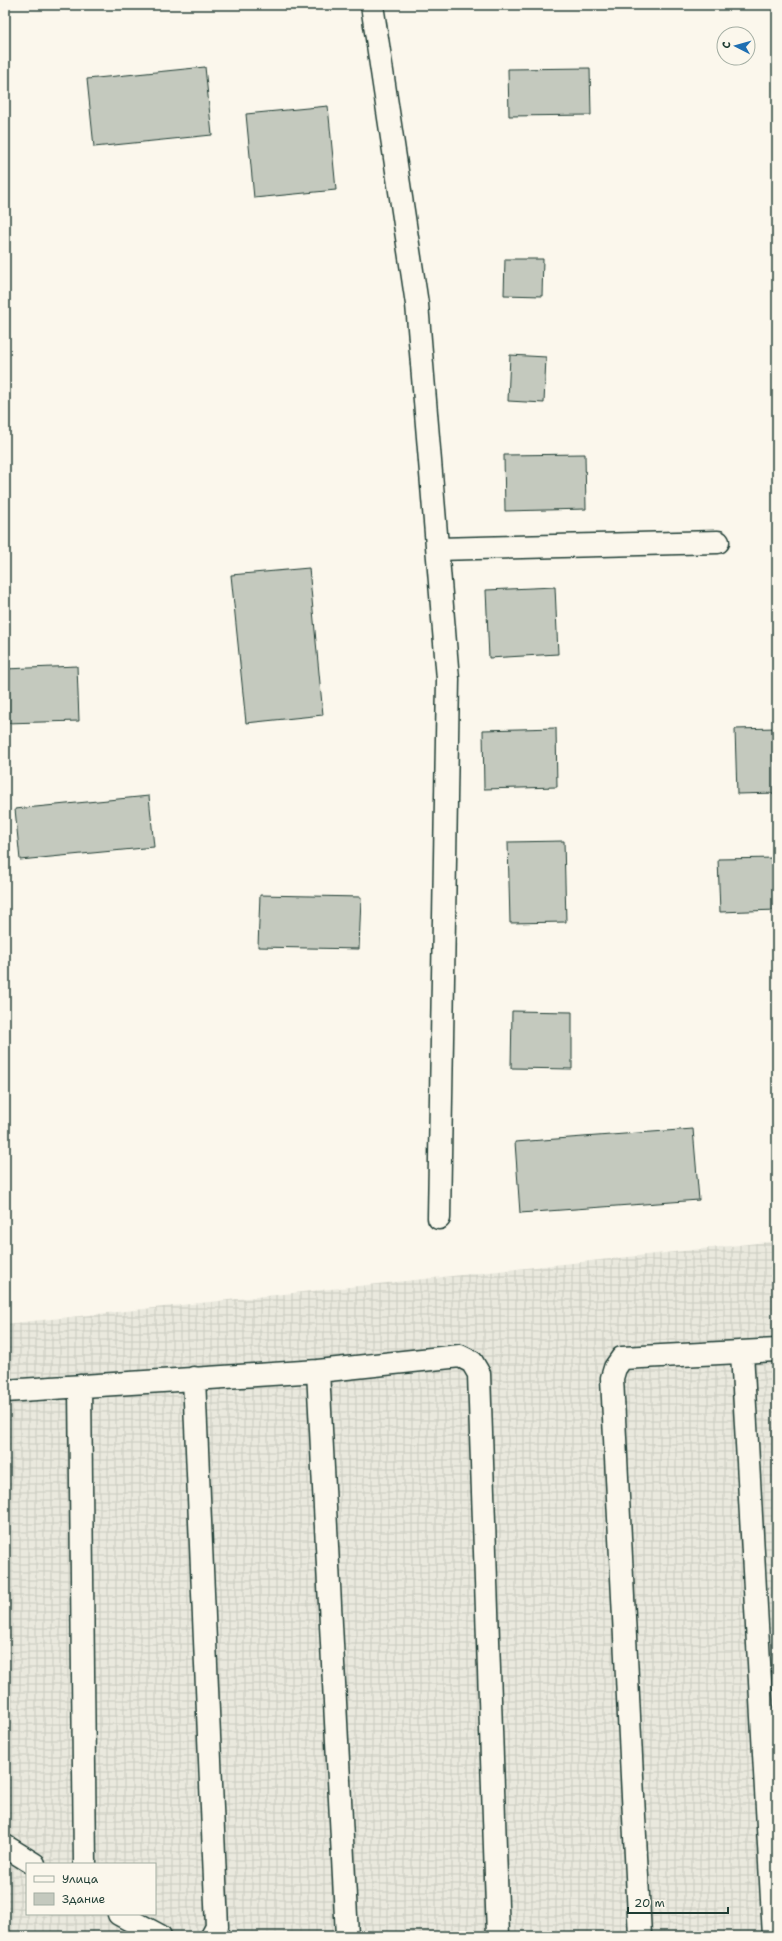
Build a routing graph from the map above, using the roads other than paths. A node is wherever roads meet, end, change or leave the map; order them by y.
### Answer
1 (372, 5) edge
2 (718, 542) dead end
3 (438, 549) junction
4 (439, 1218) dead end
5 (777, 1350) edge
6 (742, 1352) junction
7 (318, 1371) junction
8 (194, 1378) junction
9 (80, 1386) junction
10 (5, 1390) edge
11 (5, 1846) edge
12 (32, 1863) edge
13 (85, 1863) edge
14 (121, 1915) edge
15 (160, 1936) edge
16 (212, 1936) edge
17 (347, 1936) edge
18 (498, 1936) edge
19 (640, 1936) edge
20 (774, 1936) edge

1 - 3 lane
2 - 3 lane
3 - 4 lane
5 - 6 lane
6 - 19 lane
6 - 20 lane
7 - 8 lane
7 - 17 lane
7 - 18 lane
8 - 9 lane
8 - 16 lane
9 - 10 lane
9 - 13 lane
11 - 12 lane
14 - 15 lane

